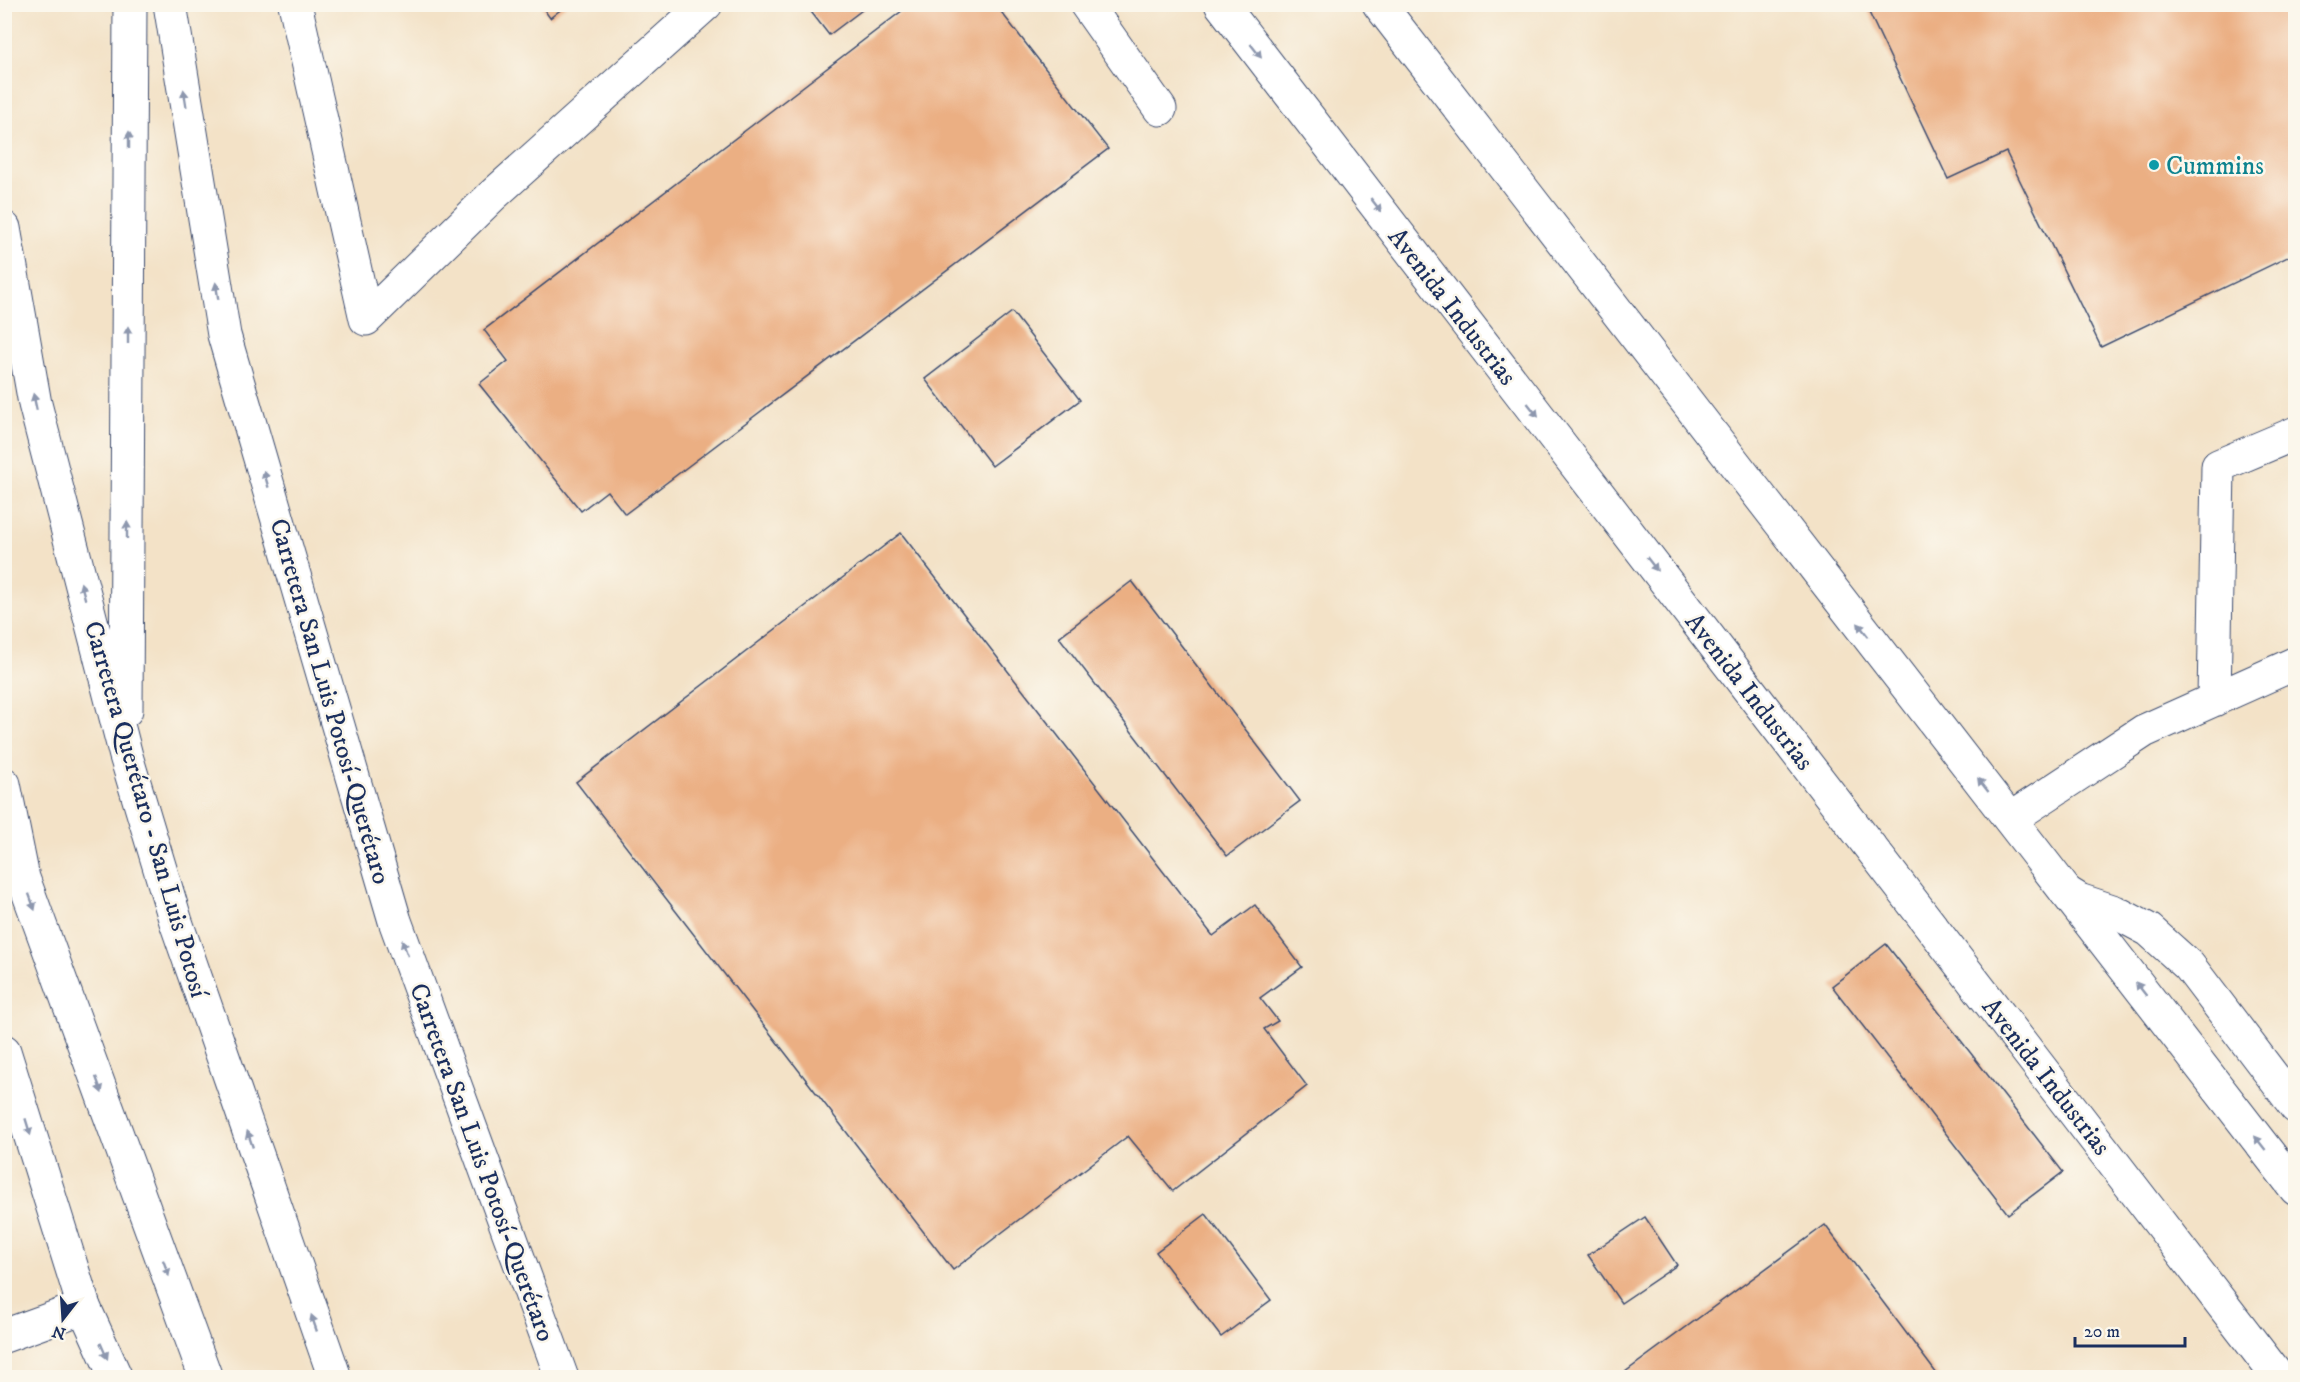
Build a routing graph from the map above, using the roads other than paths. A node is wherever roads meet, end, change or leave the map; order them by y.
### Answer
1 (129, 4) edge
2 (170, 4) edge
3 (296, 4) edge
4 (706, 4) edge
5 (1086, 4) edge
6 (1221, 4) edge
7 (1379, 4) edge
8 (1160, 109) dead end
9 (4, 228) edge
10 (2295, 433) edge
11 (2295, 663) edge
12 (2214, 700) junction
13 (126, 756) junction
14 (4, 784) edge
15 (2010, 819) junction
16 (2066, 892) junction
17 (4, 1051) edge
18 (2295, 1107) edge
19 (2295, 1189) edge
20 (84, 1306) junction
21 (4, 1336) edge
22 (116, 1377) edge
23 (206, 1377) edge
24 (335, 1377) edge
25 (562, 1377) edge
26 (2279, 1377) edge

13 -> 1 main road
25 -> 2 main road, Carretera San Luis Potosí-Querétaro
3 - 4 main road
5 - 8 main road
6 -> 26 main road, Avenida Industrias
15 -> 7 main road
13 -> 9 main road, Carretera Querétaro - San Luis Potosí
10 - 12 main road
11 - 12 main road
12 - 15 main road
24 -> 13 main road, Carretera Querétaro - San Luis Potosí
14 -> 23 main road
15 - 16 main road
16 - 18 main road
19 -> 16 main road
17 -> 20 main road
20 - 21 main road
20 -> 22 main road

